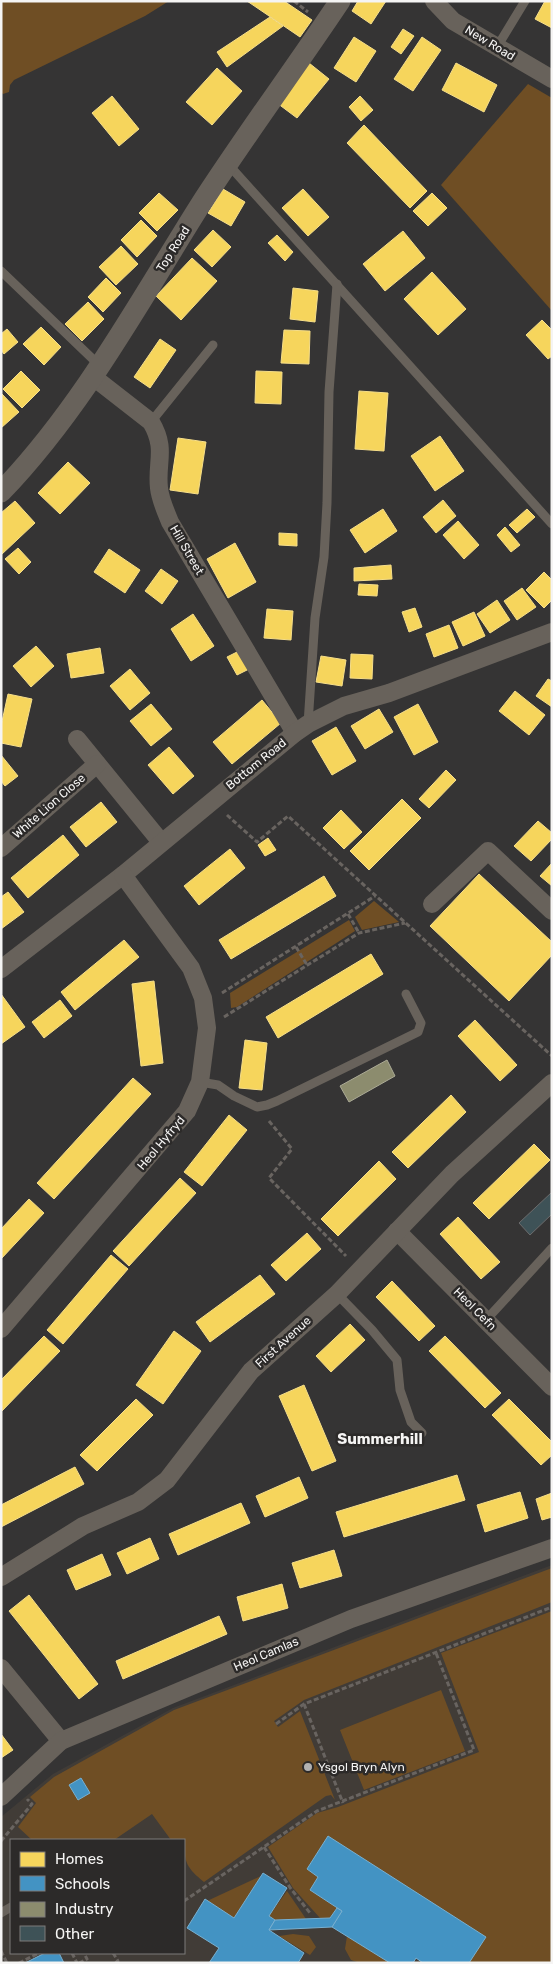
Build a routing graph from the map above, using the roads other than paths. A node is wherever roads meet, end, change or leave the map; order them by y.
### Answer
1 (340, 1) edge
2 (434, 1) edge
3 (525, 1) edge
4 (497, 48) junction
5 (552, 79) edge
6 (227, 163) junction
7 (1, 271) edge
8 (337, 284) junction
9 (213, 345) dead end
10 (95, 371) junction
11 (151, 422) junction
12 (1, 492) edge
13 (552, 524) edge
14 (552, 632) edge
15 (301, 728) junction
16 (77, 739) dead end
17 (97, 764) junction
18 (161, 842) junction
19 (1, 848) edge
20 (123, 875) junction
21 (432, 904) dead end
22 (552, 911) edge
23 (1, 969) edge
24 (406, 994) dead end
25 (200, 1082) junction
26 (552, 1083) edge
27 (397, 1231) junction
28 (552, 1248) edge
29 (337, 1294) junction
30 (486, 1320) junction
31 (1, 1329) edge
32 (552, 1387) edge
33 (422, 1433) dead end
34 (552, 1548) edge
35 (1, 1577) edge
36 (1, 1668) edge
37 (61, 1741) junction
38 (5, 1795) edge

1 - 6 street, Top Road
2 - 4 street, New Road
3 - 4 lane
4 - 5 street, New Road
6 - 8 lane
6 - 10 street, Top Road
7 - 10 lane
8 - 13 lane
8 - 15 lane
9 - 11 lane
10 - 11 street
10 - 12 street, Top Road
11 - 15 street, Hill Street
14 - 15 street, Bottom Road
15 - 18 street, Bottom Road
16 - 17 street, White Lion Close
17 - 18 street, White Lion Close
17 - 19 street, White Lion Close
18 - 20 street, Bottom Road
20 - 23 street, Bottom Road
20 - 25 street, Heol Hyfryd
21 - 22 street
24 - 25 lane
25 - 31 street, Heol Hyfryd
26 - 27 street, First Avenue
27 - 29 street, First Avenue
27 - 30 street, Heol Cefn
28 - 30 lane
29 - 33 lane
29 - 35 street, First Avenue
30 - 32 street, Heol Cefn
34 - 37 street, Heol Camlas
36 - 37 street
37 - 38 street, Heol Camlas

